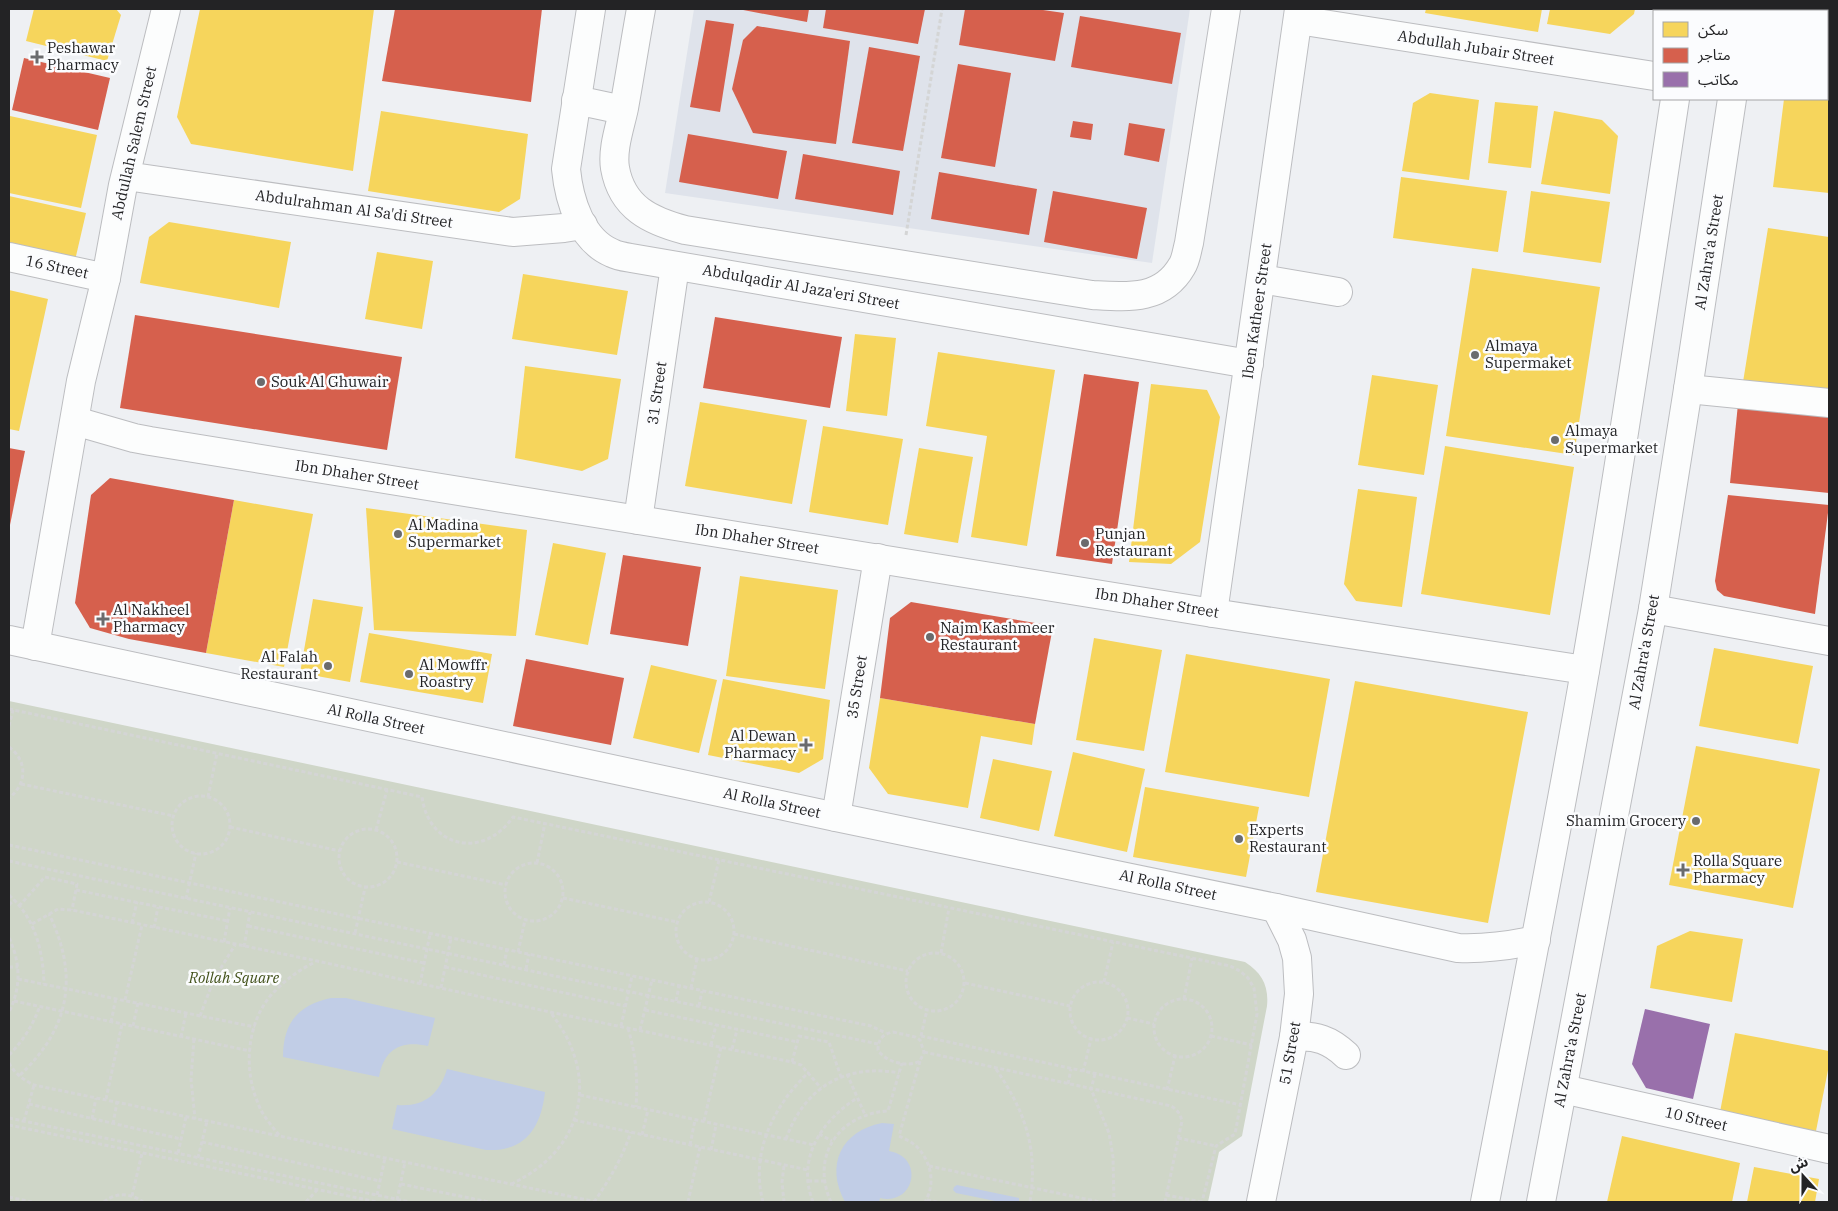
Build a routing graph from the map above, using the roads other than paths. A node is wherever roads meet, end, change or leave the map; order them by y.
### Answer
1 (166, 9) edge
2 (591, 9) edge
3 (641, 9) edge
4 (1226, 9) edge
5 (1298, 15) edge
6 (1653, 76) edge
7 (576, 100) junction
8 (1675, 100) edge
9 (1732, 100) edge
10 (624, 110) junction
11 (126, 176) junction
12 (583, 225) junction
13 (9, 257) edge
14 (675, 266) junction
15 (106, 278) junction
16 (1261, 279) junction
17 (1338, 292) dead end
18 (1092, 295) junction
19 (1089, 335) junction
20 (1249, 364) junction
21 (1688, 389) junction
22 (1829, 403) edge
23 (75, 420) junction
24 (638, 520) junction
25 (878, 558) junction
26 (1653, 609) junction
27 (1213, 613) junction
28 (1829, 641) edge
29 (22, 643) edge
30 (1585, 670) junction
31 (836, 816) junction
32 (1276, 908) junction
33 (1536, 940) junction
34 (1294, 1037) junction
35 (1346, 1055) dead end
36 (1563, 1089) junction
37 (1829, 1149) edge
38 (1261, 1202) edge
39 (1485, 1202) edge
40 (1541, 1202) edge

1 - 11 street, Abdullah Salem Street
2 - 7 street, Abdulqadir Al Jaza'eri Street
3 - 10 street
4 - 18 street
5 - 6 street, Abdullah Jubair Street
5 - 16 street, Iben Katheer Street
7 - 10 street
7 - 12 street, Abdulqadir Al Jaza'eri Street
8 - 30 street
9 - 21 street, Al Zahra'a Street
10 - 18 street
11 - 12 street, Abdulrahman Al Sa'di Street
11 - 15 street, Abdullah Salem Street
12 - 14 street, Abdulqadir Al Jaza'eri Street
13 - 15 street, 16 Street
14 - 19 street, Abdulqadir Al Jaza'eri Street
14 - 24 street, 31 Street
15 - 23 street
16 - 17 street
16 - 20 street, Iben Katheer Street
18 - 19 street
19 - 20 street, Abdulqadir Al Jaza'eri Street
20 - 27 street, Iben Katheer Street
21 - 22 street
21 - 26 street, Al Zahra'a Street
23 - 24 street, Ibn Dhaher Street
23 - 29 street
24 - 25 street, Ibn Dhaher Street
25 - 27 street, Ibn Dhaher Street
25 - 31 street, 35 Street
26 - 28 street
26 - 36 street, Al Zahra'a Street
27 - 30 street, Ibn Dhaher Street
29 - 31 street, Al Rolla Street
30 - 33 street
31 - 32 street, Al Rolla Street
32 - 33 street, Al Rolla Street
32 - 34 street, 51 Street
33 - 39 street
34 - 35 street
34 - 38 street, 51 Street
36 - 37 street, 10 Street
36 - 40 street, Al Zahra'a Street

